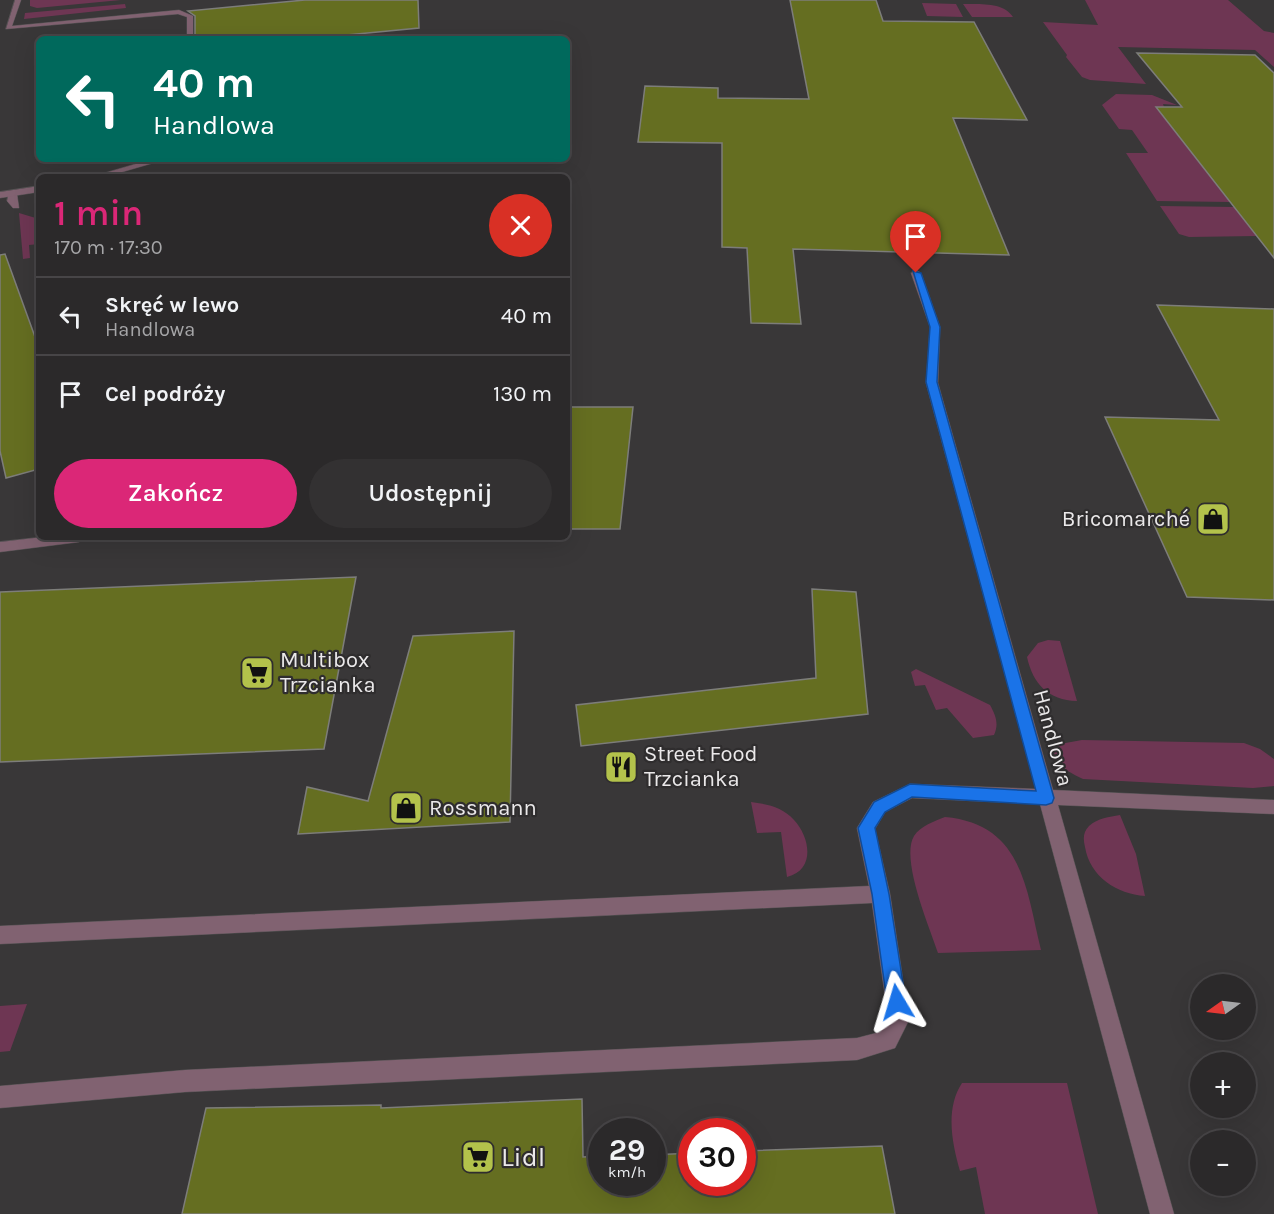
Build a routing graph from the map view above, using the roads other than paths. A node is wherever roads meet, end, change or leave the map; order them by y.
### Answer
1 (18, 0) edge
2 (190, 36) edge
3 (152, 162) edge
4 (106, 174) edge
5 (36, 190) edge
6 (12, 194) junction
7 (0, 195) edge
8 (16, 206) dead end
9 (916, 273) dead end
10 (57, 540) edge
11 (0, 548) edge
12 (1046, 798) junction
13 (1274, 807) edge
14 (880, 894) junction
15 (0, 934) edge
16 (0, 1097) edge
17 (1162, 1214) edge

1 - 2 street
3 - 4 street
5 - 6 street
6 - 7 street
6 - 8 street
9 - 12 street, Handlowa
10 - 11 street
12 - 13 street
12 - 14 street
12 - 17 street, Handlowa
14 - 15 street
14 - 16 street

